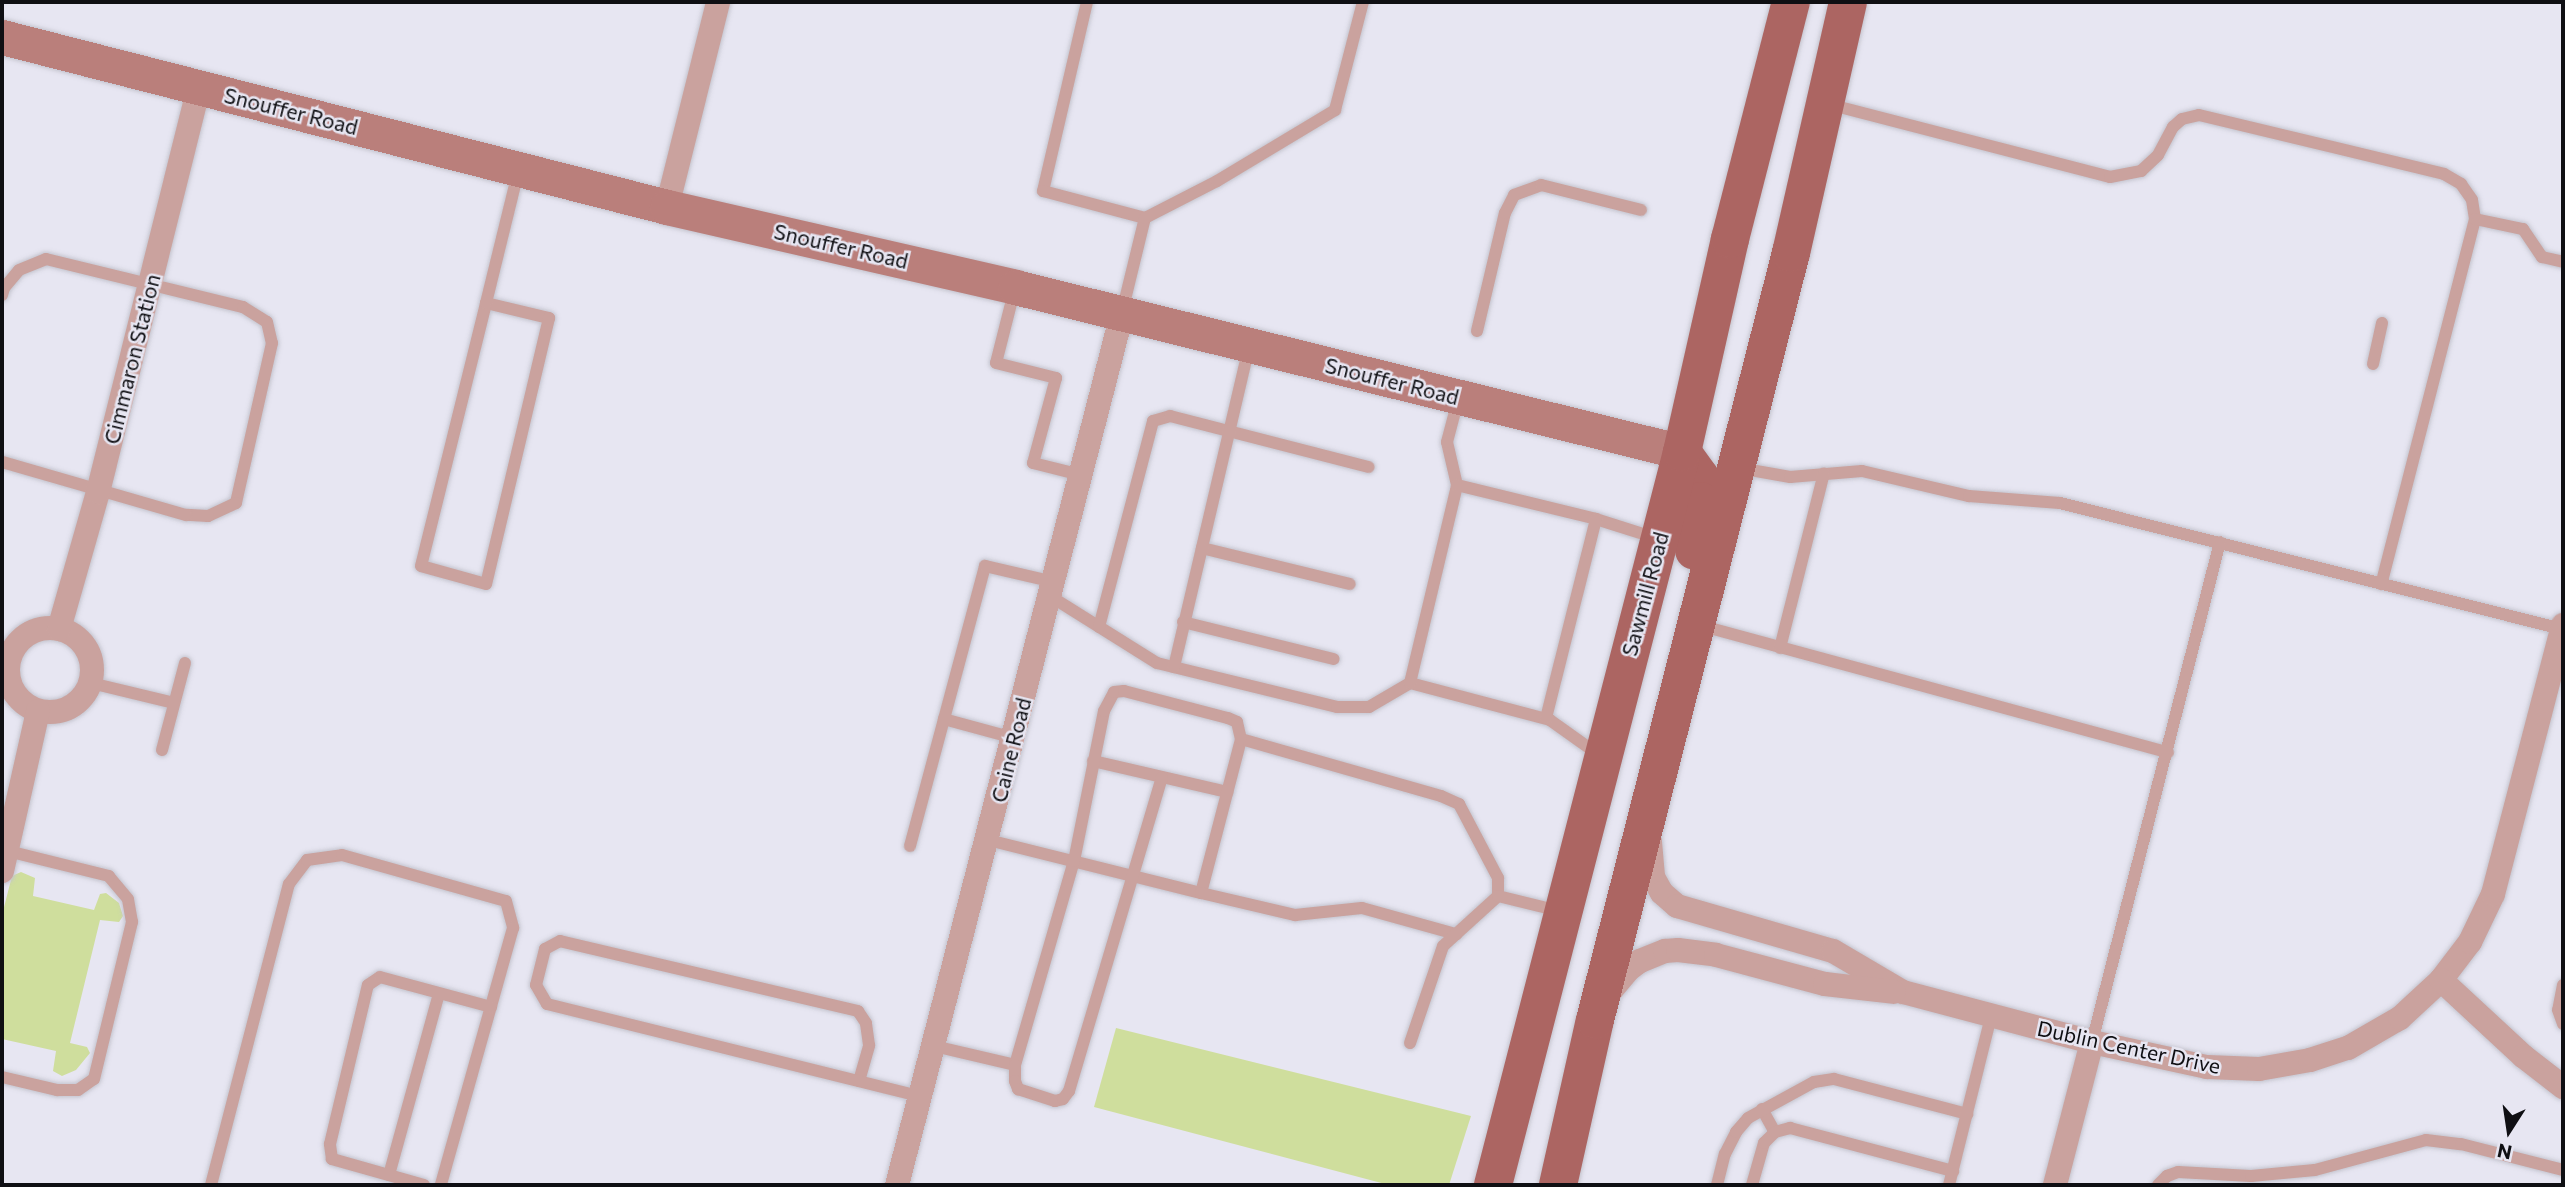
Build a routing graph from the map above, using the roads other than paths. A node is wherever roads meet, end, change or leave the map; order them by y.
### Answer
1 (718, 2) edge
2 (1087, 2) edge
3 (1363, 2) edge
4 (1791, 2) edge
5 (1848, 2) edge
6 (2, 37) edge
7 (200, 88) junction
8 (1824, 103) junction
9 (519, 169) junction
10 (667, 207) junction
11 (1641, 210) dead end
12 (1145, 218) junction
13 (2475, 219) junction
14 (2563, 262) edge
15 (151, 285) junction
16 (1015, 287) junction
17 (2, 295) edge
18 (486, 303) junction
19 (1122, 314) junction
20 (2382, 324) dead end
21 (1478, 331) dead end
22 (1250, 345) junction
23 (2372, 365) dead end
24 (1458, 397) junction
25 (1229, 431) junction
26 (1682, 452) junction
27 (2, 462) edge
28 (1369, 467) dead end
29 (1737, 467) junction
30 (1824, 473) junction
31 (1081, 475) junction
32 (1457, 485) junction
33 (98, 492) junction
34 (1595, 519) junction
35 (1659, 540) junction
36 (2220, 542) junction
37 (1202, 548) junction
38 (1350, 583) dead end
39 (2381, 584) junction
40 (1052, 589) junction
41 (1183, 622) junction
42 (1697, 625) junction
43 (1099, 627) junction
44 (59, 629) junction
45 (2562, 637) edge
46 (1780, 648) junction
47 (5, 659) edge
48 (1334, 659) dead end
49 (185, 663) dead end
50 (1174, 667) junction
51 (91, 683) junction
52 (1409, 683) junction
53 (1678, 699) junction
54 (174, 703) junction
55 (38, 711) junction
56 (1546, 718) junction
57 (944, 719) junction
58 (1014, 738) junction
59 (1241, 739) junction
60 (162, 750) dead end
61 (2168, 752) junction
62 (1602, 757) junction
63 (1093, 761) junction
64 (1162, 777) junction
65 (1656, 786) junction
66 (1227, 792) junction
67 (988, 840) junction
68 (910, 846) dead end
69 (3, 857) edge
70 (1073, 861) junction
71 (1132, 876) junction
72 (1201, 893) junction
73 (1498, 896) junction
74 (1563, 912) junction
75 (1456, 934) junction
76 (2441, 980) junction
77 (2563, 985) edge
78 (439, 993) junction
79 (1920, 997) junction
80 (491, 1007) junction
81 (1991, 1016) junction
82 (1595, 1020) junction
83 (2563, 1024) edge
84 (2092, 1042) junction
85 (1410, 1043) dead end
86 (934, 1046) junction
87 (1015, 1065) junction
88 (2, 1077) edge
89 (859, 1081) junction
90 (2563, 1087) edge
91 (920, 1096) junction
92 (1762, 1109) junction
93 (1967, 1114) junction
94 (1775, 1132) junction
95 (2563, 1170) edge
96 (1953, 1171) junction
97 (389, 1175) junction
98 (211, 1185) edge
99 (424, 1185) edge
100 (442, 1185) edge
101 (897, 1185) edge
102 (1493, 1185) edge
103 (1558, 1185) edge
104 (1717, 1185) edge
105 (1752, 1185) edge
106 (1949, 1185) edge
107 (2055, 1185) edge
108 (2158, 1185) edge

1 - 10 street
2 - 12 lane
3 - 12 lane
4 - 26 main road, Sawmill Road
5 - 8 main road
6 - 7 main road, Snouffer Road
7 - 9 main road, Snouffer Road
7 - 15 street, Cimmaron Station
8 - 13 lane
8 - 29 main road
9 - 10 main road, Snouffer Road
9 - 18 lane
10 - 16 main road, Snouffer Road
11 - 21 lane
12 - 19 lane
13 - 14 lane
13 - 39 lane
15 - 17 lane
15 - 33 street, Cimmaron Station
15 - 33 lane
16 - 19 main road, Snouffer Road
16 - 31 lane
18 - 18 lane
19 - 22 main road, Snouffer Road
19 - 31 street, Caine Road
20 - 23 lane
22 - 24 main road, Snouffer Road
22 - 25 lane
24 - 26 main road, Snouffer Road
24 - 32 lane
25 - 28 lane
25 - 37 lane
25 - 43 lane
26 - 35 main road, Sawmill Road
26 - 53 main road
27 - 33 lane
29 - 30 lane
29 - 42 main road
30 - 36 lane
30 - 46 lane
31 - 40 street, Caine Road
32 - 34 lane
32 - 52 lane
33 - 44 street, Cimmaron Station
34 - 35 lane
34 - 56 lane
35 - 62 main road, Sawmill Road
36 - 39 lane
36 - 61 lane
37 - 38 lane
37 - 41 lane
39 - 45 lane
40 - 43 lane
40 - 57 lane
40 - 58 street, Caine Road
41 - 48 lane
41 - 50 lane
42 - 46 lane
42 - 53 main road
43 - 50 lane
44 - 47 street
44 - 51 street
45 - 76 street, Dublin Center Drive
46 - 61 lane
47 - 55 street
49 - 54 lane
50 - 52 lane
51 - 54 lane
51 - 55 street
52 - 56 lane
53 - 65 main road
54 - 60 lane
55 - 69 street
56 - 62 lane
57 - 58 lane
57 - 68 lane
58 - 67 street, Caine Road
59 - 63 lane
59 - 66 lane
59 - 73 lane
61 - 84 lane
62 - 74 main road, Sawmill Road
63 - 64 lane
63 - 70 lane
64 - 66 lane
64 - 71 lane
65 - 79 street, Dublin Center Drive
65 - 82 main road
66 - 72 lane
67 - 70 lane
67 - 86 street, Caine Road
69 - 88 lane
70 - 71 lane
70 - 87 lane
71 - 72 lane
71 - 87 lane
72 - 75 lane
73 - 74 lane
73 - 75 lane
74 - 102 main road, Sawmill Road
75 - 85 lane
76 - 84 street, Dublin Center Drive
76 - 90 street
77 - 83 lane
78 - 80 lane
78 - 97 lane
78 - 97 lane
79 - 81 street, Dublin Center Drive
79 - 82 street, Dublin Center Drive
80 - 98 lane
80 - 100 lane
81 - 84 street, Dublin Center Drive
81 - 93 lane
82 - 103 main road
84 - 107 street
86 - 87 lane
86 - 91 street, Caine Road
89 - 89 lane
89 - 91 lane
91 - 101 street, Caine Road
92 - 93 lane
92 - 94 lane
92 - 104 lane
93 - 96 lane
94 - 96 lane
94 - 105 lane
95 - 108 lane
96 - 106 lane
97 - 99 lane

